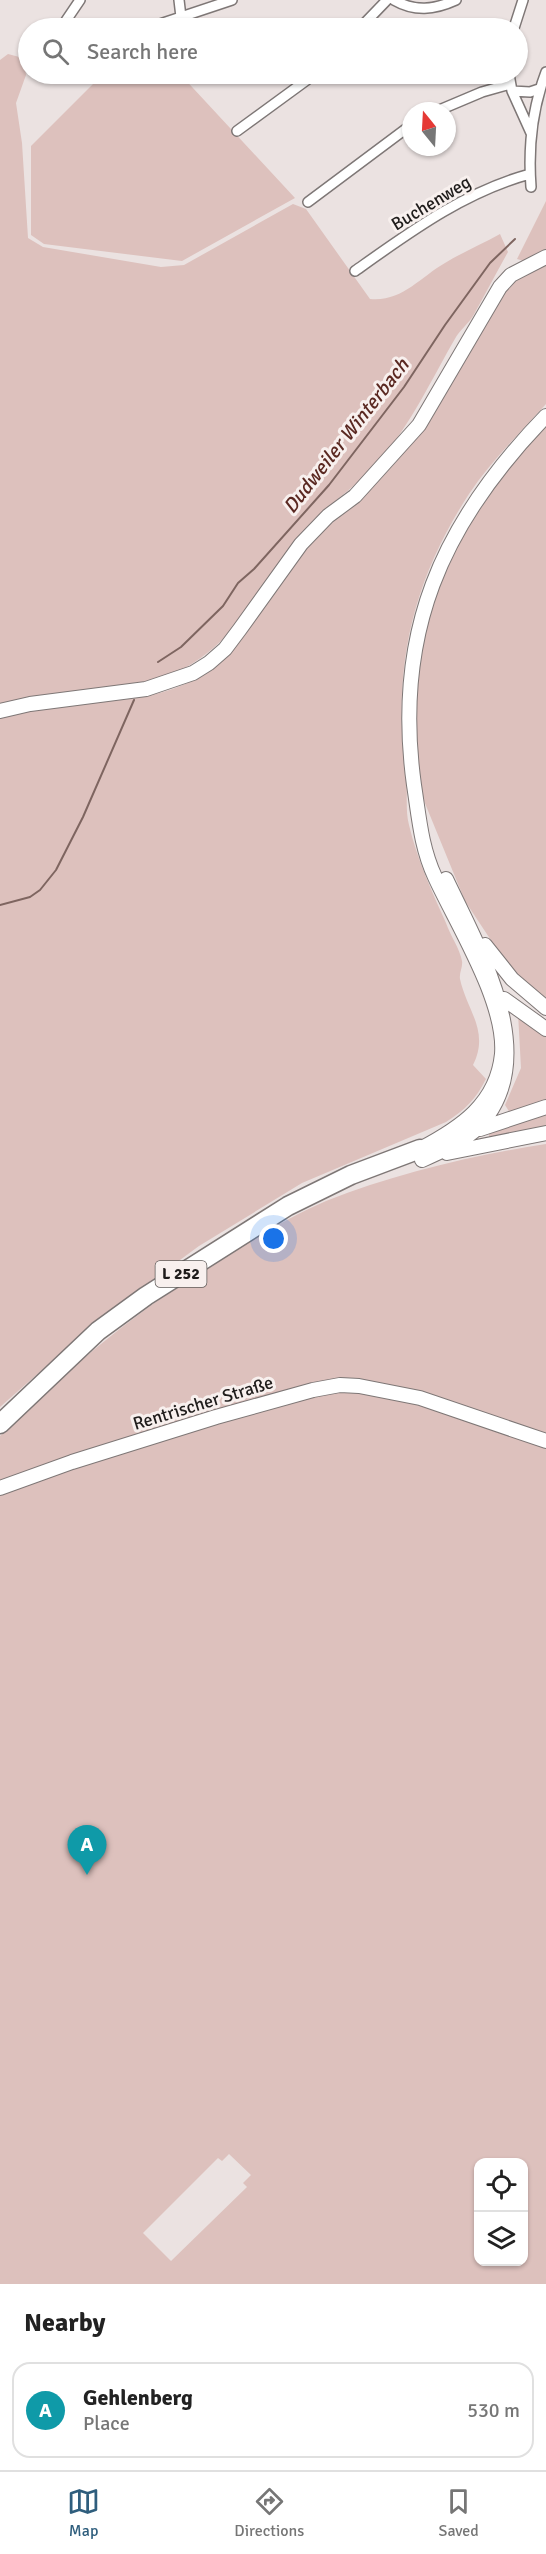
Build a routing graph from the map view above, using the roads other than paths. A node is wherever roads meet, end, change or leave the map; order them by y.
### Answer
1 (80, 0) edge
2 (179, 0) edge
3 (232, 0) edge
4 (387, 0) edge
5 (394, 0) edge
6 (456, 0) edge
7 (522, 0) edge
8 (181, 16) junction
9 (68, 18) edge
10 (176, 18) edge
11 (370, 18) edge
12 (517, 18) edge
13 (546, 72) edge
14 (301, 84) edge
15 (507, 84) edge
16 (510, 84) edge
17 (512, 84) edge
18 (539, 89) junction
19 (456, 104) edge
20 (237, 130) dead end
21 (402, 132) edge
22 (531, 134) junction
23 (530, 174) junction
24 (531, 187) dead end
25 (308, 202) dead end
26 (546, 257) edge
27 (355, 271) dead end
28 (546, 416) edge
29 (0, 711) edge
30 (416, 797) junction
31 (469, 923) junction
32 (481, 972) junction
33 (504, 999) junction
34 (546, 1008) edge
35 (546, 1029) edge
36 (546, 1107) edge
37 (475, 1131) junction
38 (546, 1133) edge
39 (421, 1154) junction
40 (0, 1424) edge
41 (546, 1441) edge
42 (0, 1488) edge

1 - 9 street
2 - 8 street
3 - 8 street
4 - 11 street
5 - 6 street
7 - 12 street
8 - 10 street
13 - 18 street
14 - 20 street
15 - 19 street
16 - 22 street
17 - 18 street
18 - 22 street
21 - 25 street
22 - 23 street
23 - 24 street
23 - 27 street, Buchenweg
26 - 29 main road
28 - 30 main road
30 - 31 main road
30 - 32 main road
31 - 33 main road
31 - 34 main road
32 - 33 main road
32 - 39 main road
33 - 35 main road
33 - 37 main road
36 - 37 main road
37 - 39 main road
38 - 39 main road
39 - 40 highway, L 252
41 - 42 main road, Rentrischer Straße

